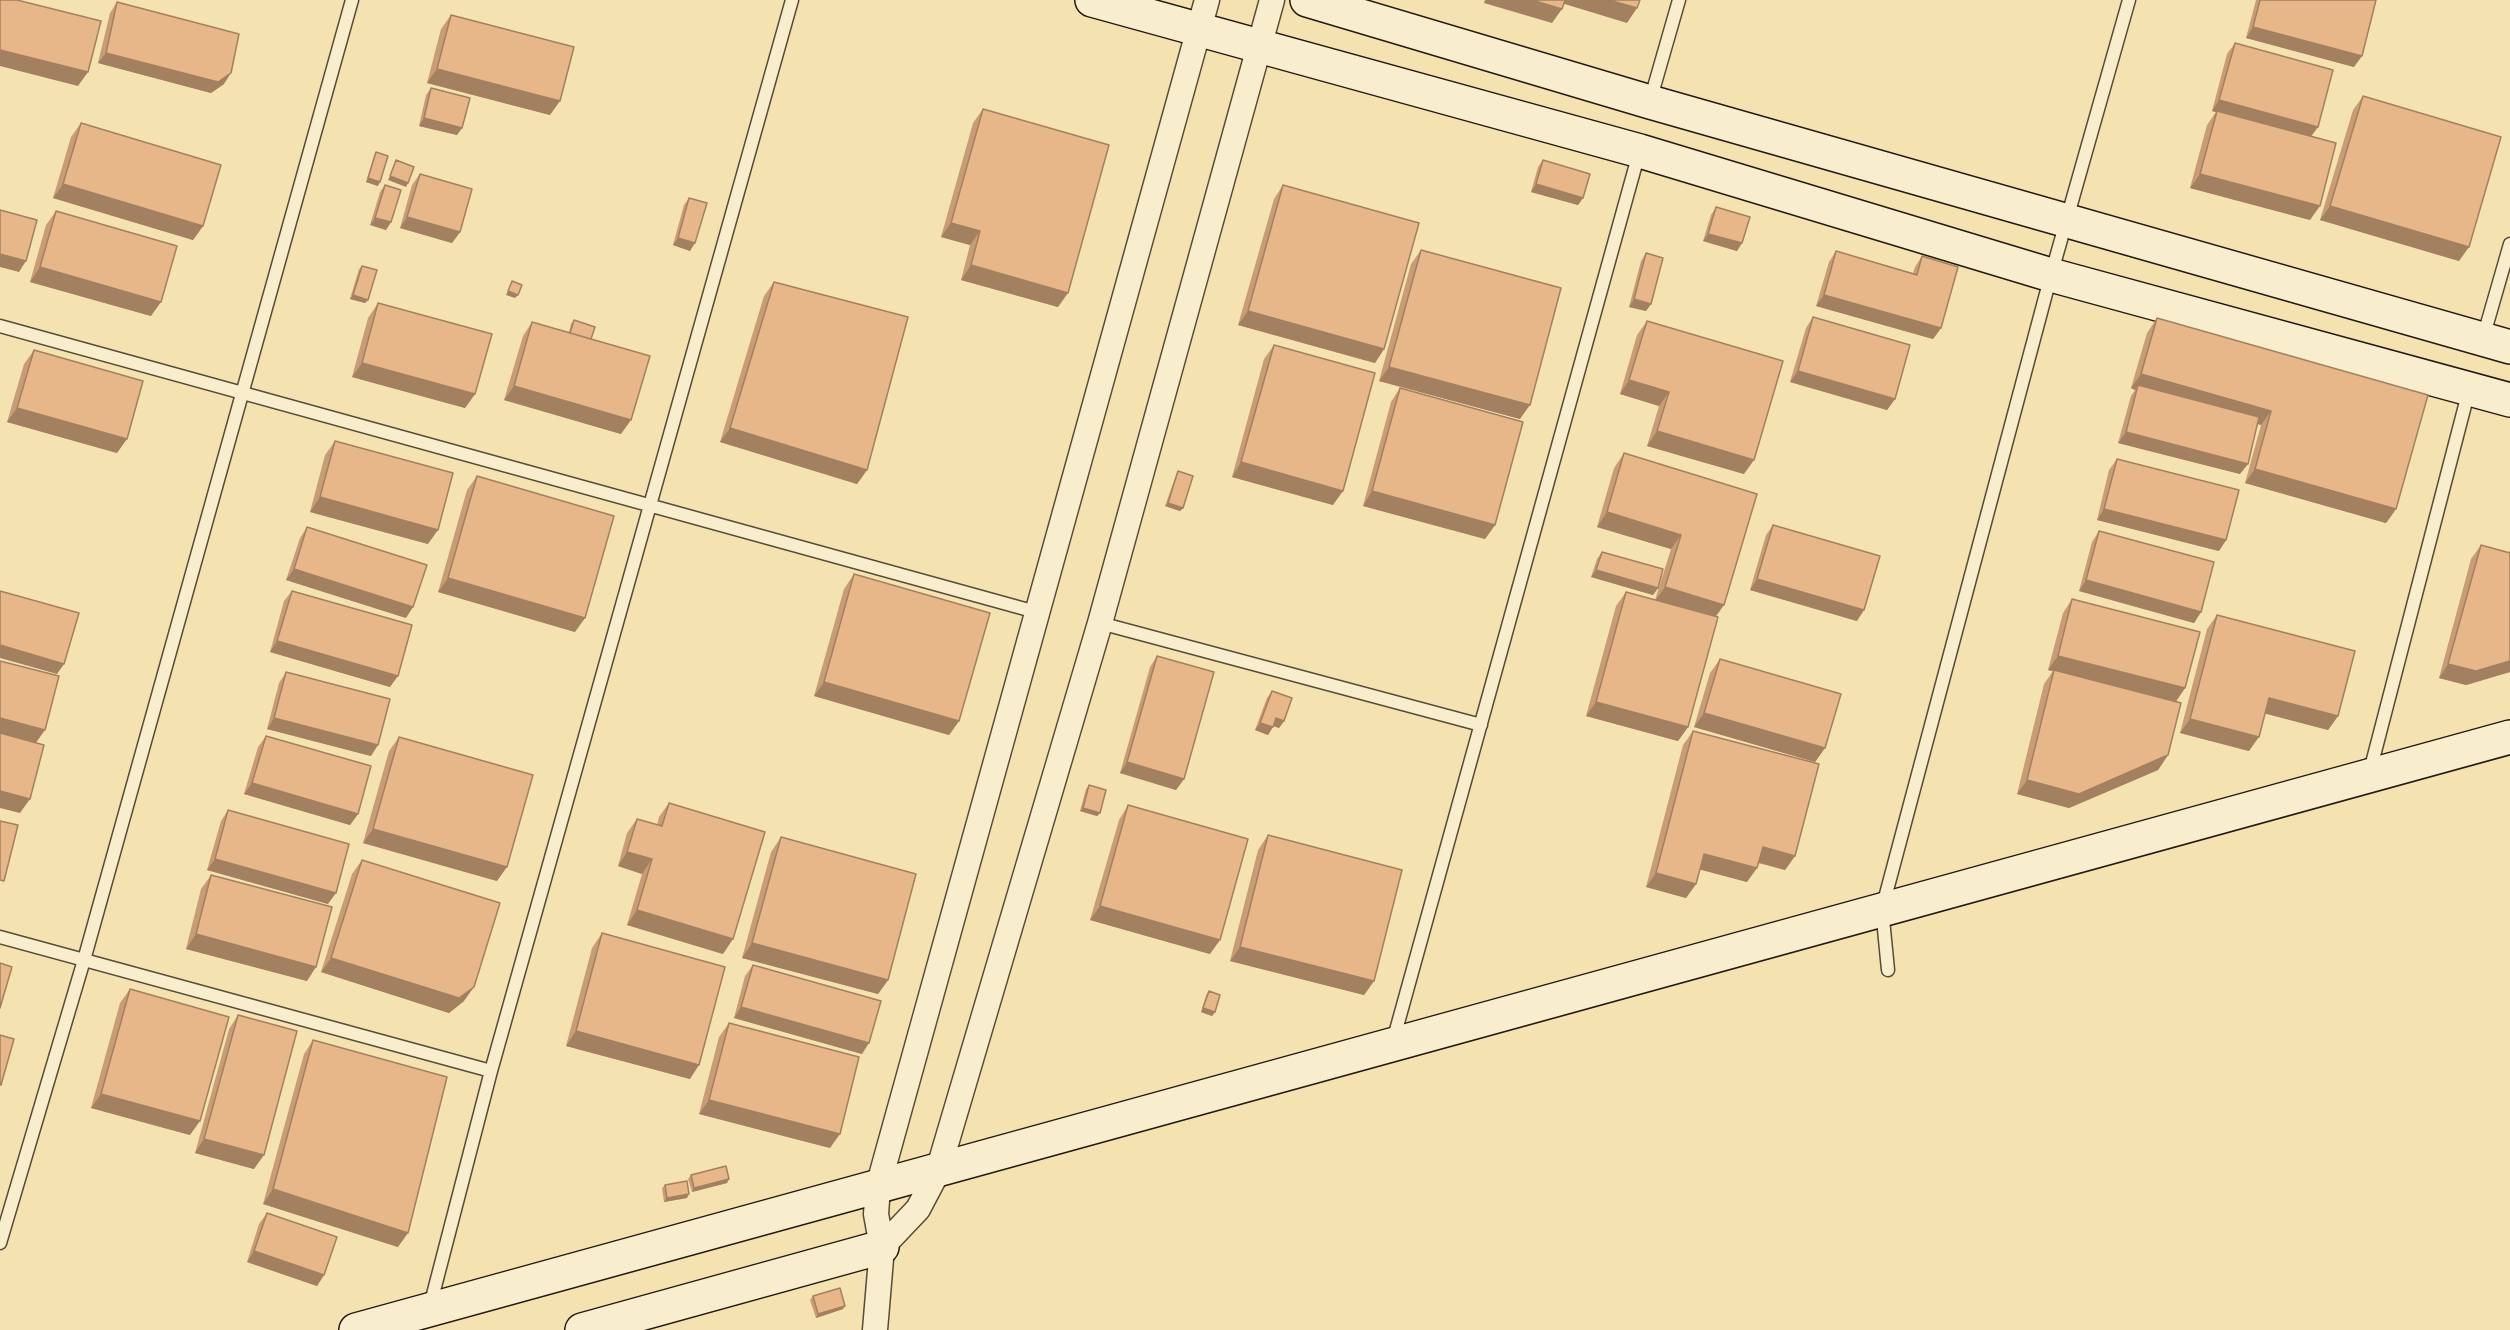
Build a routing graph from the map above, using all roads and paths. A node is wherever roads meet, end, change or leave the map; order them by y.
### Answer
1 (352, 0) edge
2 (792, 0) edge
3 (1092, 0) edge
4 (1272, 0) edge
5 (1307, 0) edge
6 (1679, 0) edge
7 (2129, 0) edge
8 (1203, 15) edge
9 (1259, 46) junction
10 (1650, 102) junction
11 (1640, 151) junction
12 (2067, 221) junction
13 (2510, 244) edge
14 (2050, 275) junction
15 (0, 326) edge
16 (2497, 343) edge
17 (2469, 389) junction
18 (242, 393) junction
19 (2510, 400) edge
20 (650, 506) junction
21 (1036, 612) junction
22 (1100, 623) junction
23 (1481, 725) junction
24 (2510, 737) edge
25 (2369, 775) junction
26 (1882, 909) junction
27 (0, 937) edge
28 (84, 960) junction
29 (1887, 970) dead end
30 (1392, 1045) junction
31 (491, 1071) junction
32 (938, 1171) junction
33 (878, 1187) junction
34 (0, 1243) edge
35 (882, 1247) junction
36 (429, 1310) junction
37 (356, 1330) edge
38 (582, 1330) edge
39 (875, 1330) edge

1 - 18 lane
2 - 20 lane
3 - 8 street
4 - 9 street
5 - 10 street
6 - 10 lane
7 - 12 lane
8 - 9 street
8 - 21 street
9 - 11 street
9 - 22 street
10 - 12 street
11 - 14 street
11 - 23 lane
12 - 14 lane
12 - 16 street
13 - 16 lane
14 - 17 street
14 - 26 lane
15 - 18 lane
17 - 19 street
17 - 25 lane
18 - 20 lane
18 - 28 lane
20 - 21 lane
20 - 31 lane
21 - 33 street
22 - 23 lane
22 - 32 street
23 - 30 lane
24 - 25 street
25 - 26 street
26 - 29 lane
26 - 30 street
27 - 28 lane
28 - 31 lane
28 - 34 lane
30 - 32 street
31 - 36 lane
32 - 33 street
32 - 35 street
33 - 35 street
33 - 36 street
35 - 38 street
35 - 39 street
36 - 37 street

